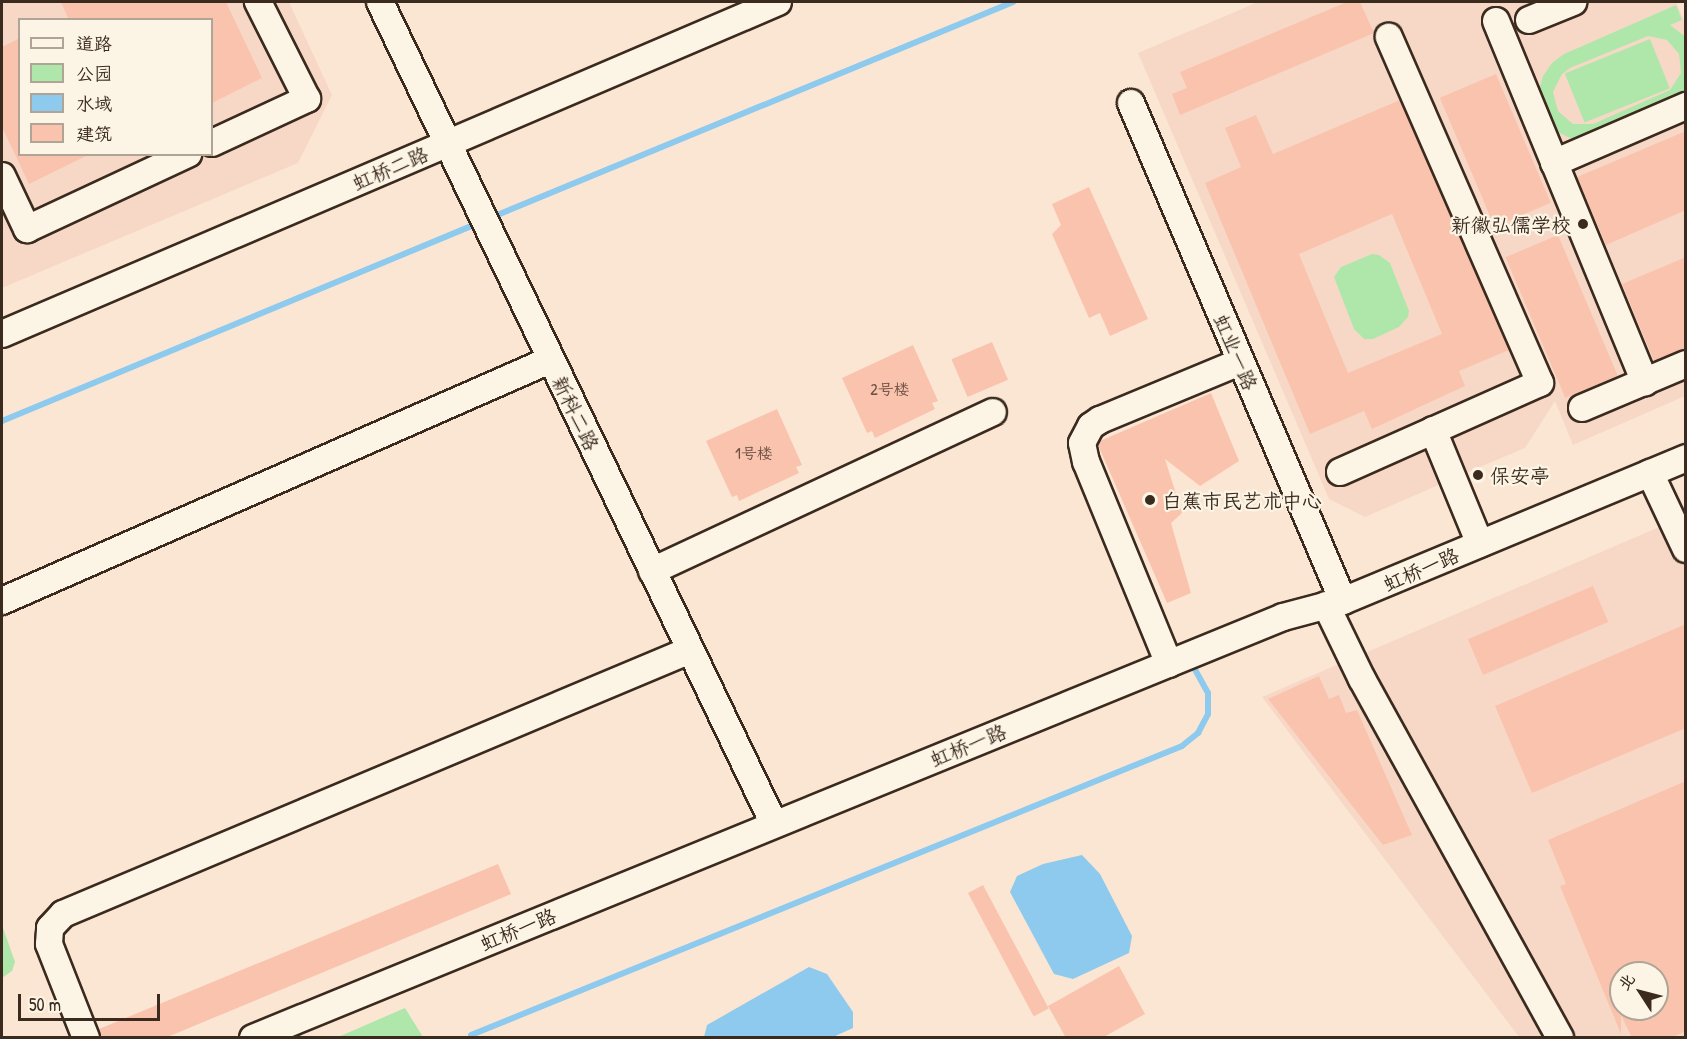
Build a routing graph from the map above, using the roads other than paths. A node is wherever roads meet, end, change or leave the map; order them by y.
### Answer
1 (258, 2) edge
2 (380, 2) edge
3 (778, 2) edge
4 (1573, 2) edge
5 (1529, 20) dead end
6 (1496, 21) dead end
7 (1389, 37) dead end
8 (1131, 103) dead end
9 (1686, 105) edge
10 (447, 143) junction
11 (213, 144) edge
12 (184, 156) edge
13 (1554, 163) junction
14 (2, 176) edge
15 (2, 334) edge
16 (550, 360) junction
17 (1240, 362) junction
18 (1686, 364) edge
19 (1645, 382) junction
20 (1582, 408) dead end
21 (993, 412) dead end
22 (1433, 430) junction
23 (1686, 458) edge
24 (1340, 472) dead end
25 (1650, 473) junction
26 (1480, 544) junction
27 (1686, 549) edge
28 (652, 571) junction
29 (2, 601) edge
30 (1335, 603) junction
31 (690, 650) junction
32 (1169, 664) junction
33 (774, 824) junction
34 (86, 1038) edge
35 (253, 1038) edge
36 (1560, 1038) edge

1 - 11 street
2 - 10 street, 新科二路
3 - 10 street, 虹桥二路
4 - 5 street
6 - 13 street
7 - 22 street
8 - 17 street, 虹业一路
9 - 13 street
10 - 15 street, 虹桥二路
10 - 16 street, 新科二路
12 - 14 street
13 - 19 street
16 - 28 street, 新科二路
16 - 29 street
17 - 30 street, 虹业一路
17 - 32 street
18 - 19 street
19 - 20 street
21 - 28 street
22 - 24 street
22 - 26 street
23 - 25 street, 虹桥一路
25 - 26 street, 虹桥一路
25 - 27 street
26 - 30 street, 虹桥一路
28 - 31 street, 新科二路
30 - 32 street, 虹桥一路
30 - 36 street, 虹业一路
31 - 33 street, 新科二路
31 - 34 street
32 - 33 street, 虹桥一路
33 - 35 street, 虹桥一路

